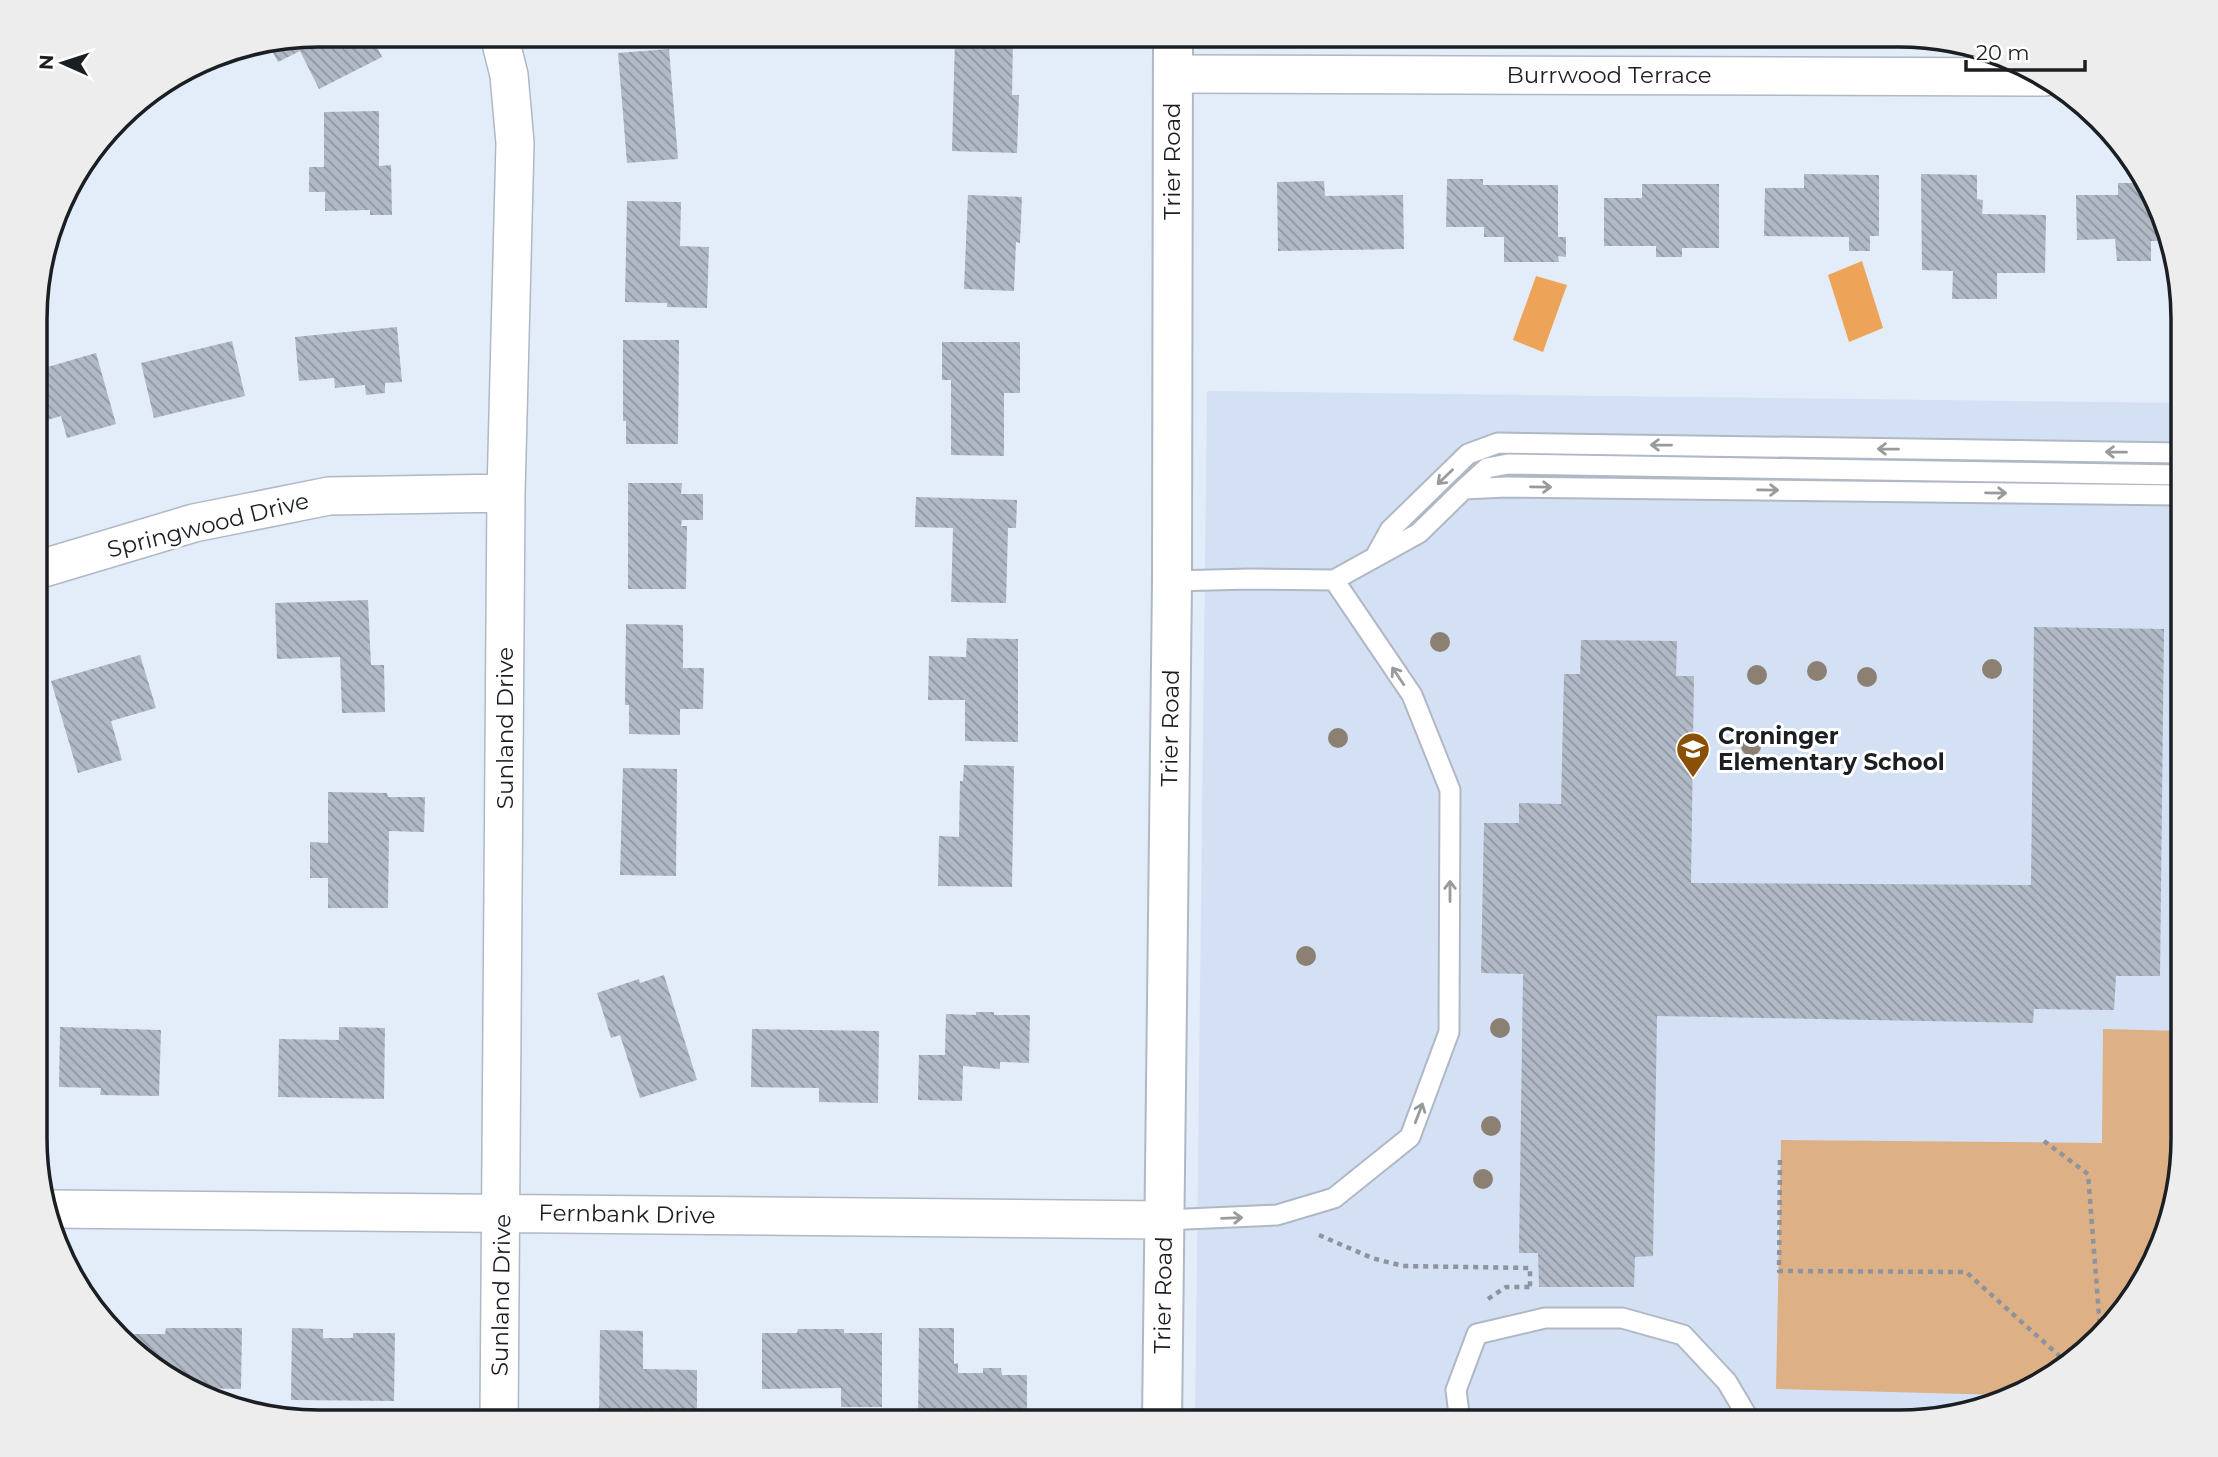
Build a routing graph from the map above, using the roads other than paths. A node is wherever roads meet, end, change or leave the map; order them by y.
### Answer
1 (502, 47) edge
2 (1173, 47) edge
3 (1173, 74) junction
4 (2022, 77) edge
5 (2171, 453) edge
6 (2171, 475) edge
7 (1464, 489) junction
8 (506, 494) junction
9 (2171, 495) edge
10 (1374, 558) junction
11 (47, 566) edge
12 (1334, 580) junction
13 (1172, 582) junction
14 (57, 1209) edge
15 (502, 1213) junction
16 (1164, 1220) junction
17 (499, 1410) edge
18 (1162, 1410) edge
19 (1458, 1410) edge
20 (1743, 1410) edge

1 - 8 street, Sunland Drive
2 - 3 street, Trier Road
3 - 4 street, Burrwood Terrace
3 - 13 street, Trier Road
5 -> 10 lane
6 - 7 lane
7 -> 9 lane
7 - 10 lane
8 - 11 street, Springwood Drive
8 - 15 street, Sunland Drive
10 - 12 lane
12 - 13 lane
16 -> 12 lane
13 - 16 street, Trier Road
14 - 15 street, Fernbank Drive
15 - 16 street, Fernbank Drive
15 - 17 street, Sunland Drive
16 - 18 street, Trier Road
19 - 20 lane

